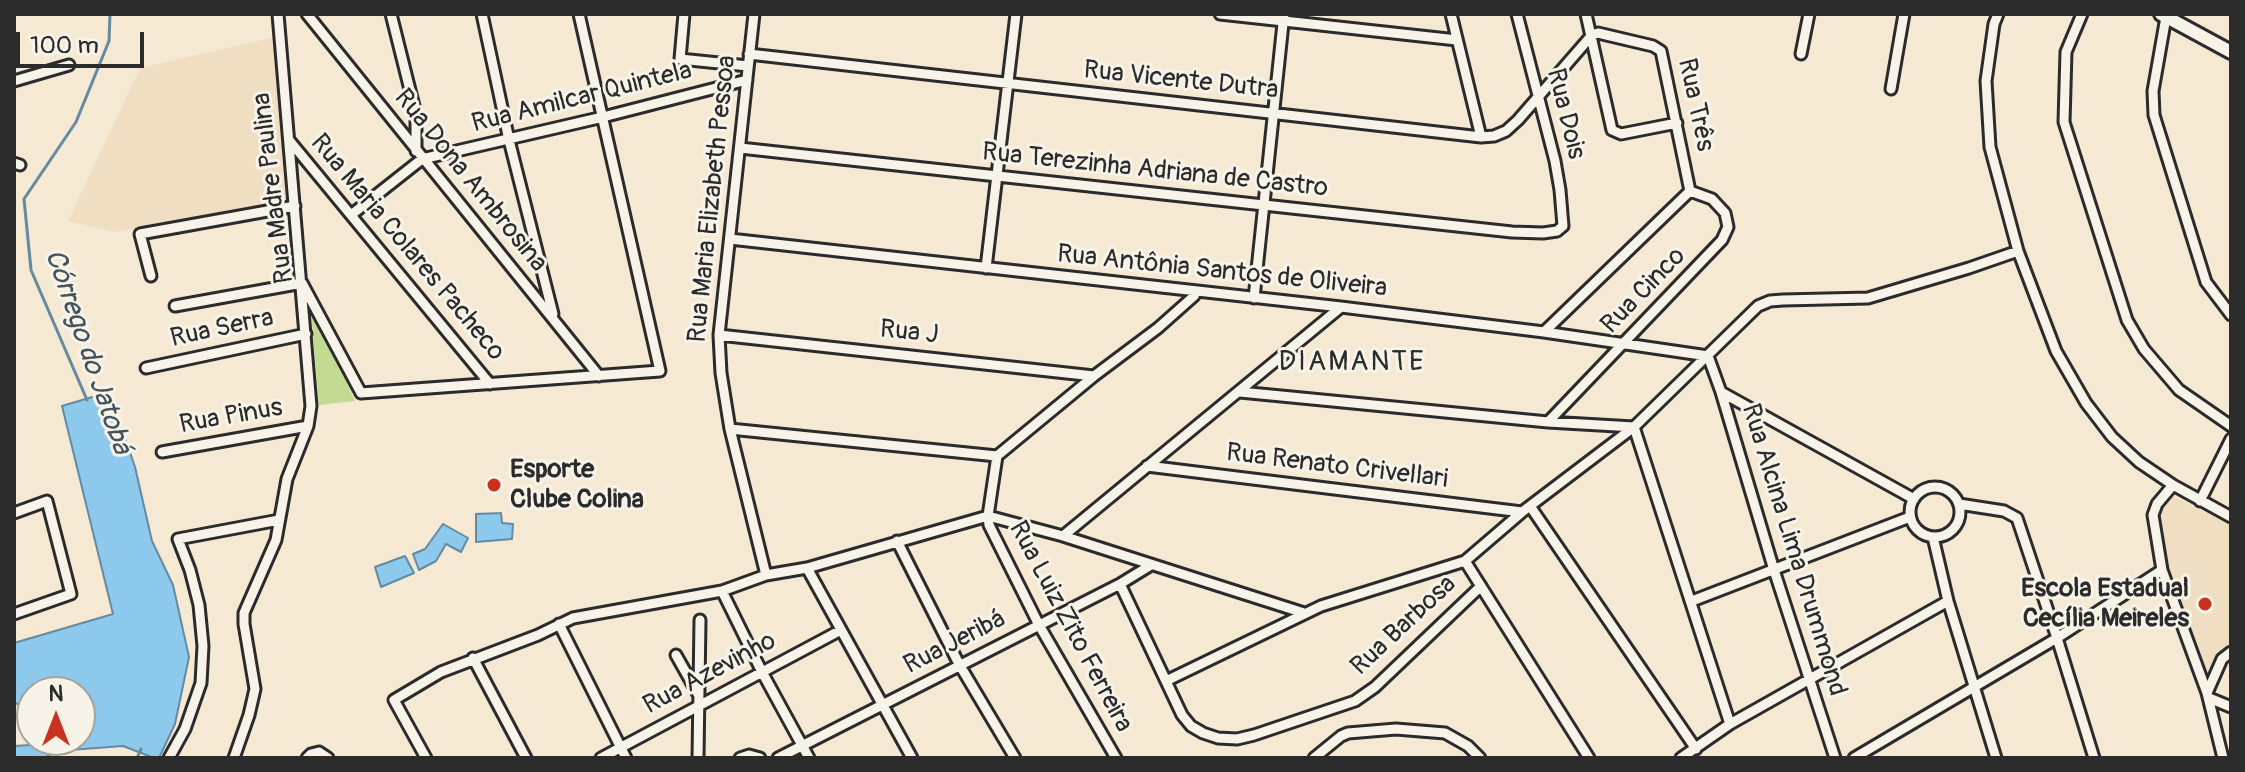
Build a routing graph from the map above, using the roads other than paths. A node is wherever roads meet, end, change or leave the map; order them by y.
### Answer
1 (278, 14) edge
2 (307, 14) edge
3 (391, 14) edge
4 (482, 14) edge
5 (579, 14) edge
6 (684, 14) edge
7 (754, 14) edge
8 (1016, 14) edge
9 (1220, 14) edge
10 (1451, 14) edge
11 (1517, 14) edge
12 (1586, 14) edge
13 (1809, 14) edge
14 (1904, 14) edge
15 (1998, 14) edge
16 (2082, 14) edge
17 (2164, 15) edge
18 (1284, 17) edge
19 (1592, 35) junction
20 (1457, 40) junction
21 (2231, 52) edge
22 (749, 54) junction
23 (1801, 54) dead end
24 (69, 65) dead end
25 (748, 66) junction
26 (747, 80) junction
27 (14, 81) edge
28 (1008, 84) junction
29 (1891, 89) dead end
30 (1539, 96) junction
31 (1274, 113) junction
32 (603, 117) junction
33 (1677, 123) junction
34 (1481, 137) junction
35 (289, 140) junction
36 (509, 140) junction
37 (740, 148) junction
38 (419, 155) junction
39 (998, 176) junction
40 (1690, 191) junction
41 (295, 206) junction
42 (1265, 206) junction
43 (351, 215) junction
44 (1563, 226) joint
45 (730, 239) junction
46 (2018, 251) junction
47 (986, 268) junction
48 (151, 276) dead end
49 (302, 283) junction
50 (1196, 291) junction
51 (1254, 298) junction
52 (175, 306) dead end
53 (1341, 307) junction
54 (2231, 315) edge
55 (554, 319) junction
56 (1544, 332) junction
57 (306, 334) junction
58 (719, 335) junction
59 (1625, 343) junction
60 (1708, 356) junction
61 (146, 368) dead end
62 (599, 376) junction
63 (1094, 376) junction
64 (490, 384) junction
65 (1240, 392) junction
66 (1721, 392) junction
67 (1548, 422) junction
68 (308, 426) junction
69 (2231, 426) edge
70 (1634, 427) junction
71 (730, 429) junction
72 (2231, 439) edge
73 (162, 452) dead end
74 (997, 456) junction
75 (1147, 466) junction
76 (2173, 485) junction
77 (1914, 499) junction
78 (2200, 501) junction
79 (1959, 504) junction
80 (1526, 509) junction
81 (14, 513) edge
82 (988, 516) junction
83 (1910, 517) junction
84 (2231, 517) edge
85 (279, 520) junction
86 (1063, 536) junction
87 (1933, 537) junction
88 (897, 541) junction
89 (1465, 561) junction
90 (1151, 565) junction
91 (807, 568) junction
92 (1774, 570) junction
93 (2162, 570) junction
94 (766, 575) junction
95 (1120, 584) junction
96 (1481, 586) junction
97 (722, 591) junction
98 (1692, 601) junction
99 (1948, 601) junction
100 (1304, 613) junction
101 (14, 614) edge
102 (700, 620) dead end
103 (559, 624) junction
104 (1039, 625) junction
105 (841, 630) junction
106 (2057, 638) junction
107 (2231, 652) edge
108 (676, 655) dead end
109 (473, 658) junction
110 (959, 664) junction
111 (762, 672) junction
112 (1809, 680) junction
113 (1166, 681) junction
114 (1974, 687) junction
115 (2208, 695) junction
116 (698, 700) junction
117 (881, 705) junction
118 (2231, 707) edge
119 (1730, 724) junction
120 (621, 747) junction
121 (803, 747) junction
122 (1696, 749) junction
123 (2219, 756) edge
124 (327, 757) edge
125 (169, 758) edge
126 (234, 758) edge
127 (307, 758) edge
128 (426, 758) edge
129 (526, 758) edge
130 (601, 758) edge
131 (626, 758) edge
132 (698, 758) edge
133 (740, 758) edge
134 (760, 758) edge
135 (778, 758) edge
136 (809, 758) edge
137 (912, 758) edge
138 (1015, 758) edge
139 (1116, 758) edge
140 (1314, 758) edge
141 (1480, 758) edge
142 (1589, 758) edge
143 (1681, 758) edge
144 (1835, 758) edge
145 (1854, 758) edge
146 (1996, 758) edge
147 (2094, 758) edge

1 - 35 street, Rua Madre Paulina
2 - 38 street, Rua Dona Ambrosina
3 - 38 street
4 - 36 street
5 - 32 street
6 - 25 street
7 - 22 street, Rua Maria Elizabeth Pessoa
8 - 28 street
9 - 18 street
10 - 20 street
11 - 30 street, Rua Dois
12 - 19 street
13 - 23 street
14 - 29 street
15 - 46 street
16 - 69 street
17 - 21 main road
17 - 54 street
18 - 20 street
18 - 31 street
19 - 30 street
19 - 33 street, Rua Três
19 - 33 street
20 - 34 street
22 - 25 street, Rua Maria Elizabeth Pessoa
22 - 28 street, Rua Vicente Dutra
24 - 27 street
25 - 26 street, Rua Maria Elizabeth Pessoa
26 - 32 street, Rua Amilcar Quintela
26 - 37 street, Rua Maria Elizabeth Pessoa
28 - 31 street, Rua Vicente Dutra
28 - 39 street
30 - 34 street
30 - 44 street, Rua Dois
31 - 34 street, Rua Vicente Dutra
31 - 42 street
32 - 36 street, Rua Amilcar Quintela
32 - 62 street
33 - 40 street, Rua Três
35 - 41 street, Rua Madre Paulina
35 - 43 street, Rua Maria Colares Pacheco
36 - 38 street, Rua Amilcar Quintela
36 - 55 street
37 - 39 street, Rua Terezinha Adriana de Castro
37 - 45 street, Rua Maria Elizabeth Pessoa
38 - 43 street, Rua Amilcar Quintela
38 - 55 street, Rua Dona Ambrosina
39 - 42 street, Rua Terezinha Adriana de Castro
39 - 47 street
40 - 56 street, Rua Três
40 - 59 street, Rua Cinco
41 - 48 street
41 - 49 street, Rua Madre Paulina
42 - 44 street, Rua Terezinha Adriana de Castro
42 - 51 street
43 - 64 street, Rua Maria Colares Pacheco
45 - 47 street, Rua Antônia Santos de Oliveira
45 - 58 street, Rua Maria Elizabeth Pessoa
46 - 60 street
46 - 76 street
47 - 50 street, Rua Antônia Santos de Oliveira
49 - 52 street
49 - 57 street
49 - 64 street, Rua Madre Paulina
50 - 51 street, Rua Antônia Santos de Oliveira
50 - 63 street
51 - 53 street, Rua Antônia Santos de Oliveira
53 - 56 street, Rua Antônia Santos de Oliveira
53 - 65 street
55 - 62 street, Rua Dona Ambrosina
56 - 59 street, Rua Antônia Santos de Oliveira
57 - 61 street, Rua Serra
57 - 68 street
58 - 63 street, Rua J
58 - 71 street, Rua Maria Elizabeth Pessoa
59 - 60 street, Rua Antônia Santos de Oliveira
59 - 67 street, Rua Cinco
60 - 66 street, Rua Alcina Lima Drummond
60 - 70 street
62 - 64 street
63 - 74 street
65 - 67 street
65 - 75 street
66 - 77 street
66 - 92 street, Rua Alcina Lima Drummond
67 - 70 street
68 - 73 street, Rua Pinus
68 - 85 street
70 - 80 street
70 - 98 street
71 - 74 street
71 - 94 street, Rua Maria Elizabeth Pessoa
72 - 78 street
74 - 82 street
75 - 80 street, Rua Renato Crivellari
75 - 86 street
76 - 78 street
76 - 93 street
77 - 79 street
77 - 83 street
78 - 84 street
79 - 87 street
79 - 106 street
80 - 89 street
80 - 122 street
81 - 101 street
82 - 86 street
82 - 88 street
82 - 104 street, Rua Luiz Zito Ferreira
83 - 87 street
83 - 92 street
85 - 125 street
85 - 126 street
86 - 90 street
87 - 99 street
88 - 91 street
88 - 110 street
89 - 96 street
89 - 100 street
90 - 95 street, Rua Jeribá
90 - 100 street
91 - 94 street
91 - 105 street
92 - 98 street
92 - 112 street, Rua Alcina Lima Drummond
93 - 106 street
93 - 115 street
94 - 97 street
95 - 104 street, Rua Jeribá
95 - 113 street, Rua Barbosa
96 - 113 street, Rua Barbosa
96 - 142 street
97 - 103 street
97 - 111 street
98 - 119 street
99 - 112 street
99 - 114 street
100 - 113 street
102 - 116 street
103 - 109 street
103 - 120 street
104 - 110 street, Rua Jeribá
104 - 139 street, Rua Luiz Zito Ferreira
105 - 111 street, Rua Azevinho
105 - 117 street
106 - 114 street
106 - 147 street
107 - 115 street
108 - 116 street
109 - 128 street
109 - 129 street
110 - 117 street, Rua Jeribá
110 - 138 street
111 - 116 street, Rua Azevinho
111 - 121 street
112 - 119 street
112 - 144 street, Rua Alcina Lima Drummond
114 - 145 street
114 - 146 street
115 - 118 street
115 - 123 street
116 - 120 street, Rua Azevinho
116 - 132 street
117 - 121 street, Rua Jeribá
117 - 137 street
119 - 122 street
120 - 130 street, Rua Azevinho
120 - 131 street
121 - 135 street, Rua Jeribá
121 - 136 street
122 - 143 street
124 - 127 street
133 - 134 street
140 - 141 street

